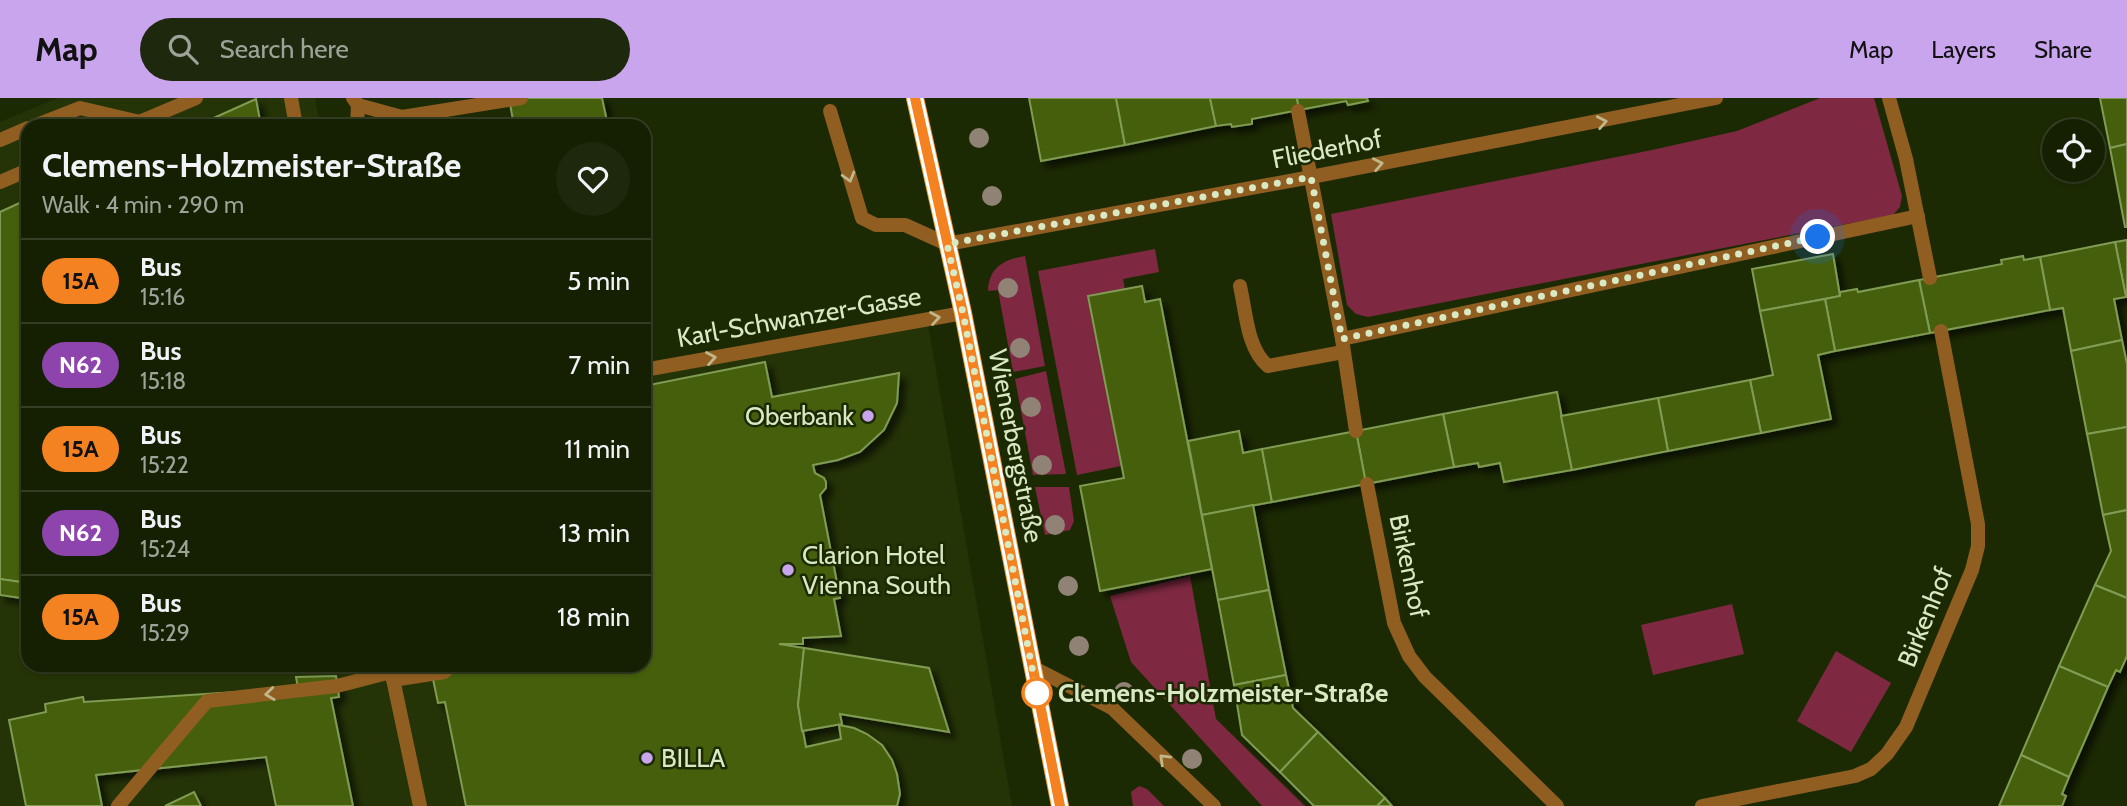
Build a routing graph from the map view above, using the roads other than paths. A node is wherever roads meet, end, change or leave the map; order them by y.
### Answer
1 (196, 98) edge
2 (291, 98) edge
3 (521, 98) edge
4 (915, 98) edge
5 (1716, 98) edge
6 (1889, 98) edge
7 (356, 101) edge
8 (830, 111) dead end
9 (1298, 111) dead end
10 (52, 119) edge
11 (118, 119) edge
12 (147, 119) edge
13 (295, 119) edge
14 (357, 119) edge
15 (21, 131) edge
16 (0, 140) edge
17 (21, 173) edge
18 (1311, 177) junction
19 (0, 182) edge
20 (1918, 216) junction
21 (947, 244) junction
22 (1930, 278) dead end
23 (1240, 286) dead end
24 (963, 313) junction
25 (1941, 331) dead end
26 (1343, 345) junction
27 (651, 369) edge
28 (1356, 431) dead end
29 (1367, 484) dead end
30 (1032, 667) junction
31 (391, 672) edge
32 (444, 672) edge
33 (1736, 803) edge
34 (118, 806) edge
35 (420, 806) edge
36 (1060, 806) edge
37 (1214, 806) edge
38 (1557, 806) edge
39 (1702, 806) edge

1 - 12 street
2 - 13 street
3 - 7 street
4 - 21 main road, Wienerbergstraße
18 -> 5 street, Fliederhof
6 - 20 street
7 - 14 street
8 -> 21 street
9 - 18 street
10 - 11 street
15 - 16 street
17 - 19 street
18 - 21 street, Fliederhof
18 - 26 street
20 - 22 street
20 - 26 street
21 - 24 main road, Wienerbergstraße
23 - 26 street
27 -> 24 street, Karl-Schwanzer-Gasse
24 - 30 main road, Wienerbergstraße
25 - 33 street, Birkenhof
26 - 28 street
29 - 38 street, Birkenhof
30 - 36 main road, Wienerbergstraße
37 -> 30 street
31 - 32 street
31 -> 34 street
31 - 35 street
33 - 39 street, Birkenhof

